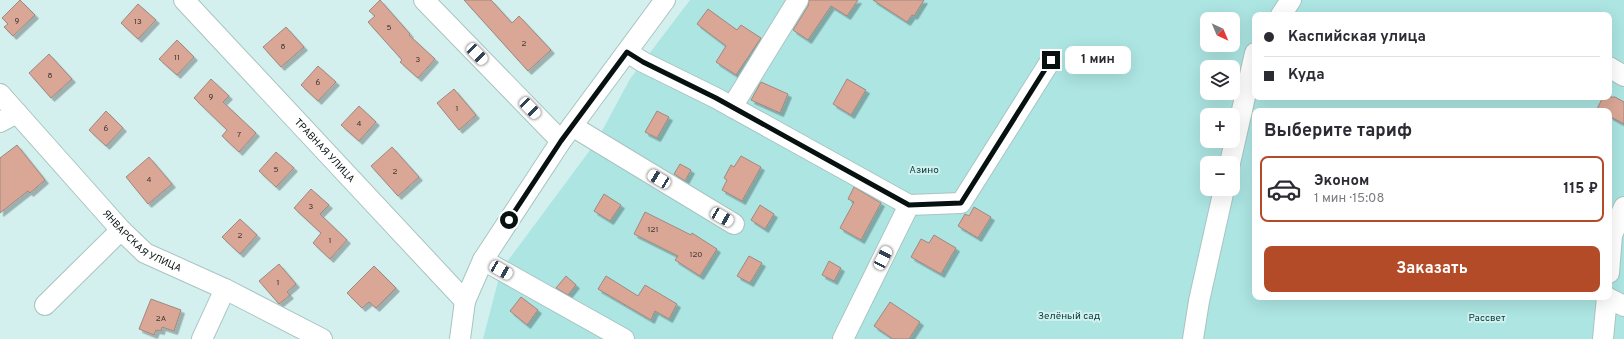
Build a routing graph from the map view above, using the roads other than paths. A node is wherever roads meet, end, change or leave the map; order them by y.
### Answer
1 (184, 0) edge
2 (424, 0) edge
3 (665, 0) edge
4 (798, 0) edge
5 (1291, 0) edge
6 (1283, 12) edge
7 (627, 52) junction
8 (1051, 60) dead end
9 (1252, 67) edge
10 (1612, 69) edge
11 (1624, 76) edge
12 (0, 94) edge
13 (732, 107) junction
14 (8, 117) edge
15 (567, 133) junction
16 (1232, 156) edge
17 (1222, 196) edge
18 (909, 205) junction
19 (1624, 207) edge
20 (734, 224) dead end
21 (121, 230) junction
22 (1612, 235) edge
23 (483, 260) junction
24 (225, 289) junction
25 (1611, 300) edge
26 (465, 301) junction
27 (45, 305) dead end
28 (202, 339) edge
29 (322, 339) edge
30 (460, 339) edge
31 (624, 339) edge
32 (843, 339) edge
33 (1193, 339) edge
34 (1603, 339) edge

1 - 26 street, ТРАВНАЯ УЛИЦА
2 - 15 street
3 - 7 street
4 - 13 street
5 - 6 street
7 - 13 street
7 - 15 street
8 - 18 street
9 - 16 street
10 - 11 street
12 - 14 street, ЯНВАРСКАЯ УЛИЦА
13 - 18 street
14 - 21 street, ЯНВАРСКАЯ УЛИЦА
15 - 20 street
15 - 23 street
17 - 33 street
18 - 32 street
19 - 22 street
21 - 24 street, ЯНВАРСКАЯ УЛИЦА
21 - 27 street
23 - 26 street
23 - 31 street
24 - 28 street
24 - 29 street, ЯНВАРСКАЯ УЛИЦА
25 - 34 street
26 - 30 street

